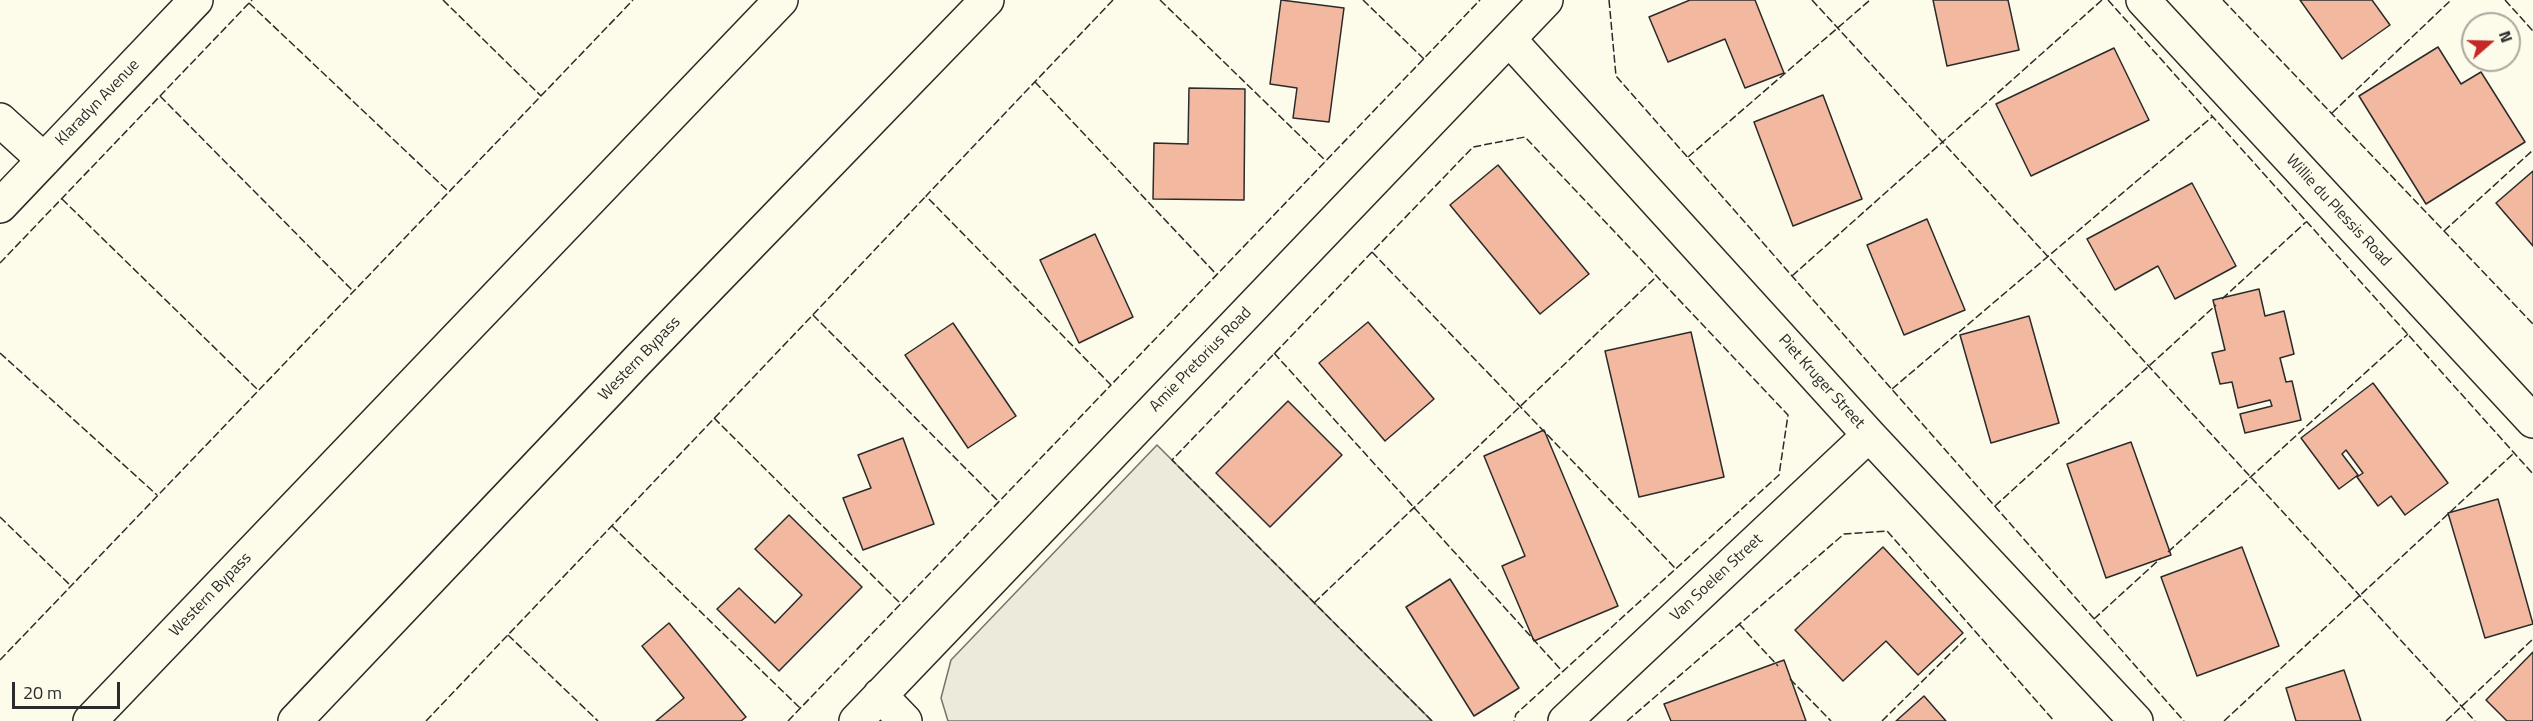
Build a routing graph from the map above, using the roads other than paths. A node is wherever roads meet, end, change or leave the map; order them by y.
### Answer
1 (196, 0) edge
2 (781, 0) edge
3 (987, 0) edge
4 (1546, 0) edge
5 (2143, 0) edge
6 (1509, 39) junction
7 (0, 120) edge
8 (44, 160) junction
9 (0, 206) edge
10 (2533, 421) edge
11 (1869, 435) junction
12 (880, 695) junction
13 (90, 721) edge
14 (295, 721) edge
15 (856, 721) edge
16 (905, 721) edge
17 (1565, 721) edge
18 (2136, 721) edge

1 - 8 main road, Klaradyn Avenue
2 - 13 main road, Western Bypass
3 - 14 main road, Western Bypass
4 - 6 main road, Amie Pretorius Road
5 - 10 main road, Willie du Plessis Road
6 - 11 main road, Piet Kruger Street
6 - 12 main road, Amie Pretorius Road
7 - 8 main road
8 - 9 main road, Klaradyn Avenue
11 - 17 main road, Van Soelen Street
11 - 18 main road, Piet Kruger Street
12 - 15 main road, Amie Pretorius Road
12 - 16 main road

